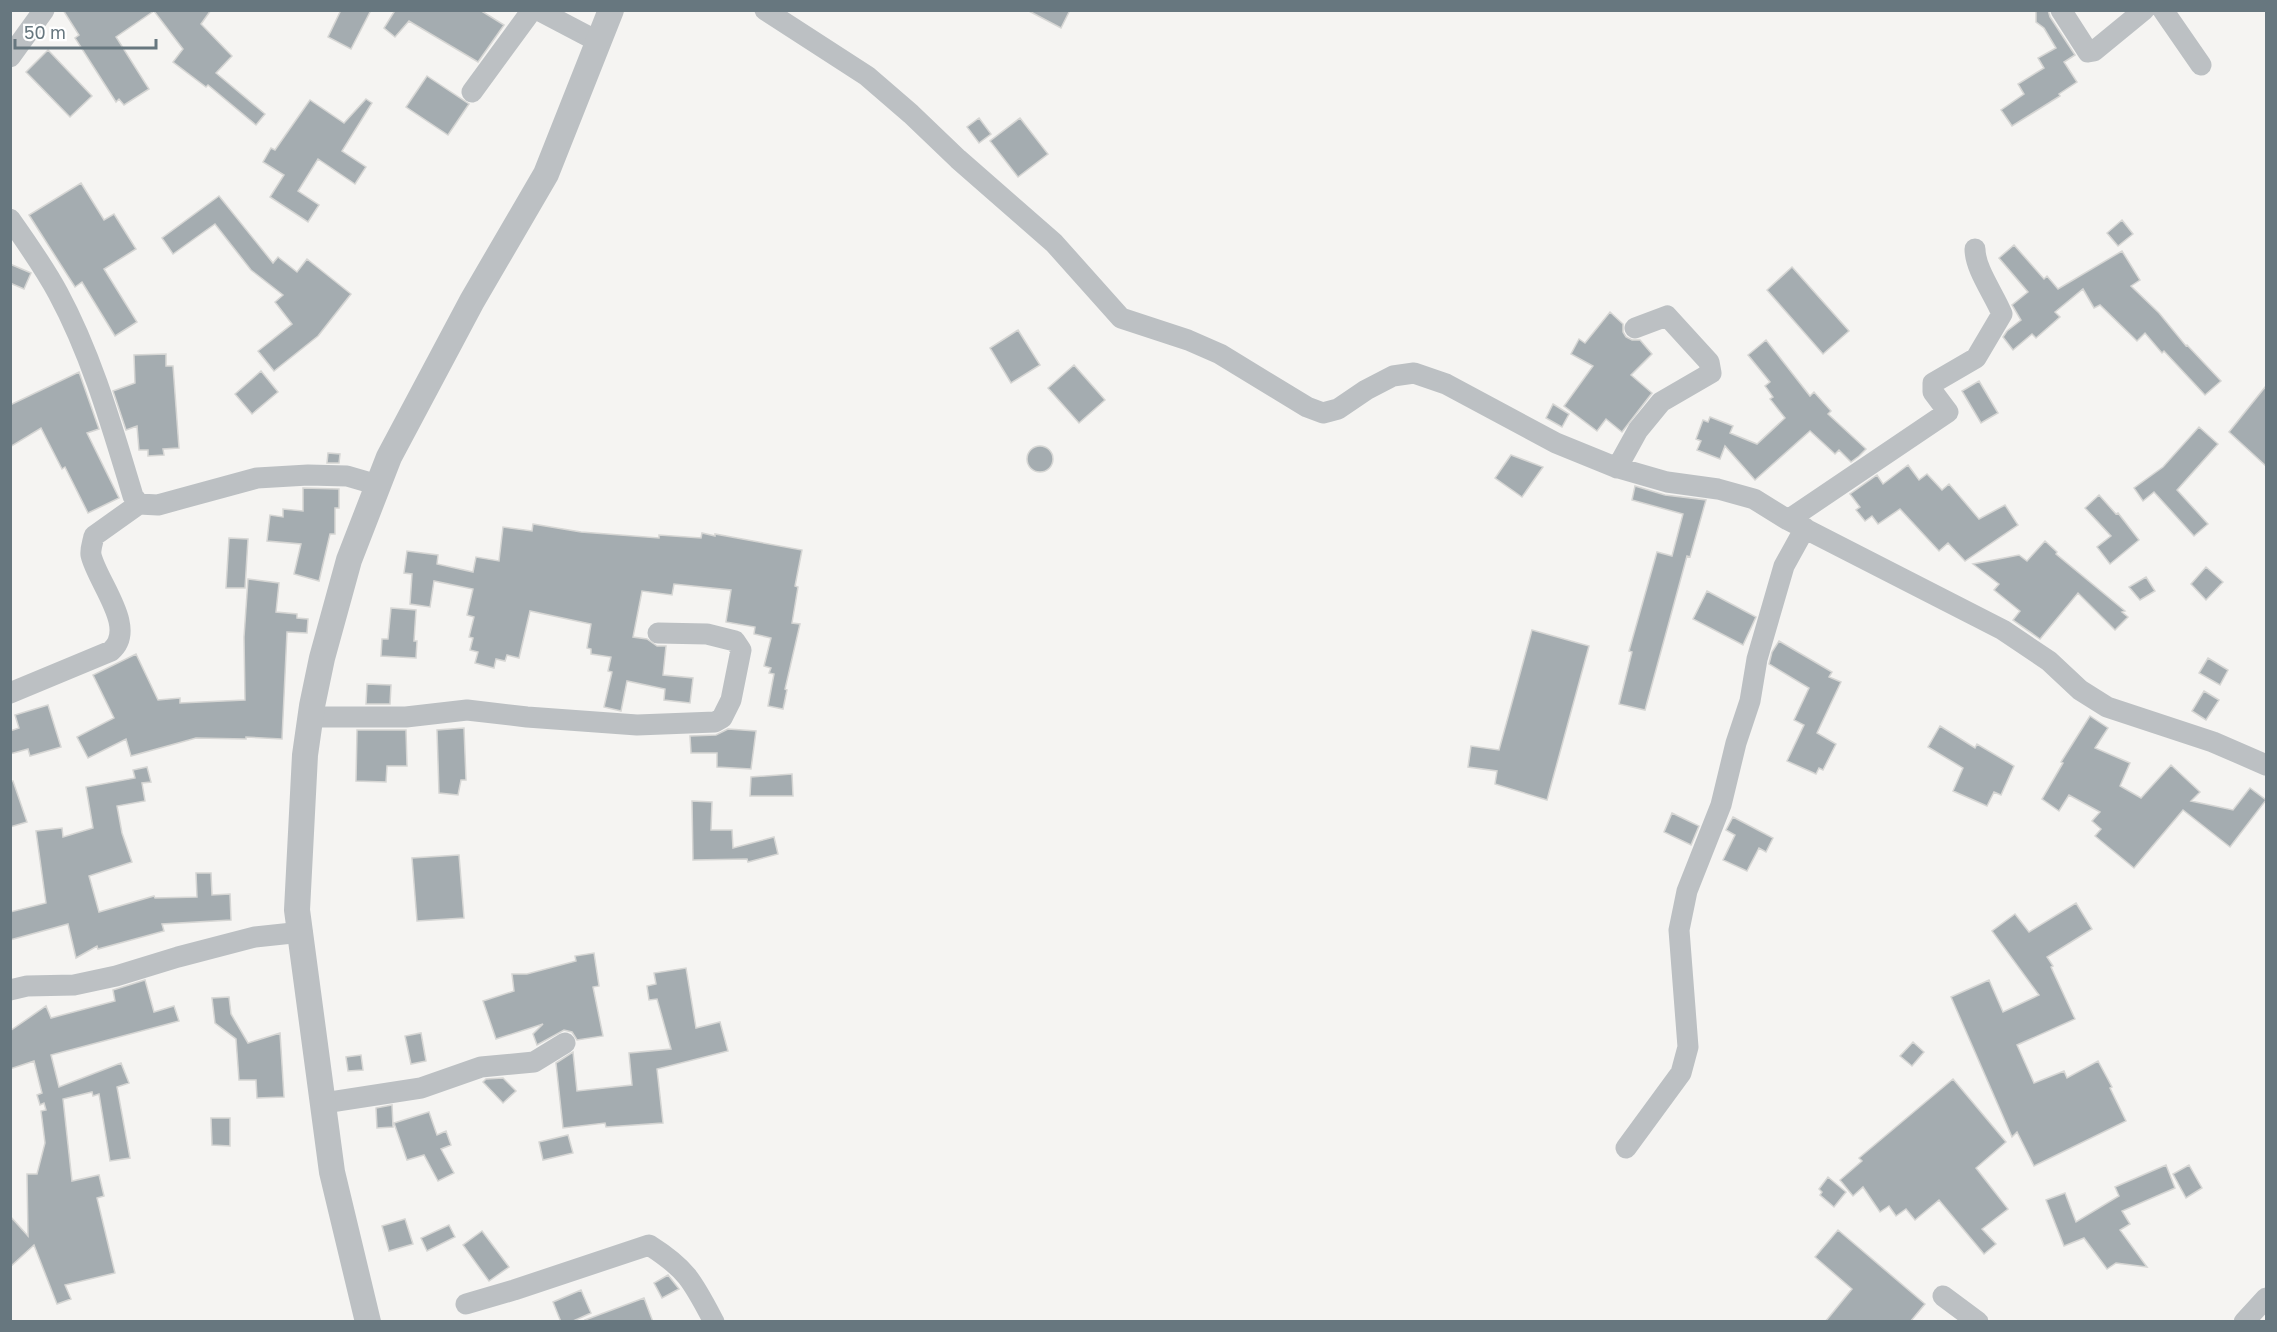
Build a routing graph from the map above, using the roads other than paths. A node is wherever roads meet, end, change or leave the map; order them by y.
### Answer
1 (44, 10) edge
2 (532, 10) edge
3 (538, 10) edge
4 (611, 10) edge
5 (765, 10) edge
6 (2061, 10) edge
7 (2144, 10) edge
8 (2163, 10) edge
9 (597, 41) junction
10 (10, 57) edge
11 (2201, 64) dead end
12 (472, 92) dead end
13 (10, 219) edge
14 (1975, 249) dead end
15 (1635, 328) dead end
16 (1617, 468) junction
17 (378, 485) junction
18 (139, 504) junction
19 (1797, 524) junction
20 (658, 633) dead end
21 (10, 693) edge
22 (311, 717) junction
23 (2266, 765) edge
24 (302, 932) junction
25 (10, 990) edge
26 (565, 1042) dead end
27 (324, 1103) junction
28 (1626, 1148) dead end
29 (1944, 1296) dead end
30 (2266, 1298) edge
31 (466, 1304) dead end
32 (368, 1322) edge
33 (714, 1322) edge
34 (1978, 1322) edge
35 (2244, 1322) edge

1 - 10 street
2 - 12 street
3 - 9 street
4 - 9 street
5 - 16 street
6 - 7 street
8 - 11 street
9 - 17 street
13 - 18 street
14 - 19 street
15 - 16 street
16 - 19 street
17 - 18 street
17 - 22 street
18 - 21 street
19 - 23 street
19 - 28 street
20 - 22 street
22 - 24 street
24 - 25 street
24 - 27 street
26 - 27 street
27 - 32 street
29 - 34 street
30 - 35 street
31 - 33 street

